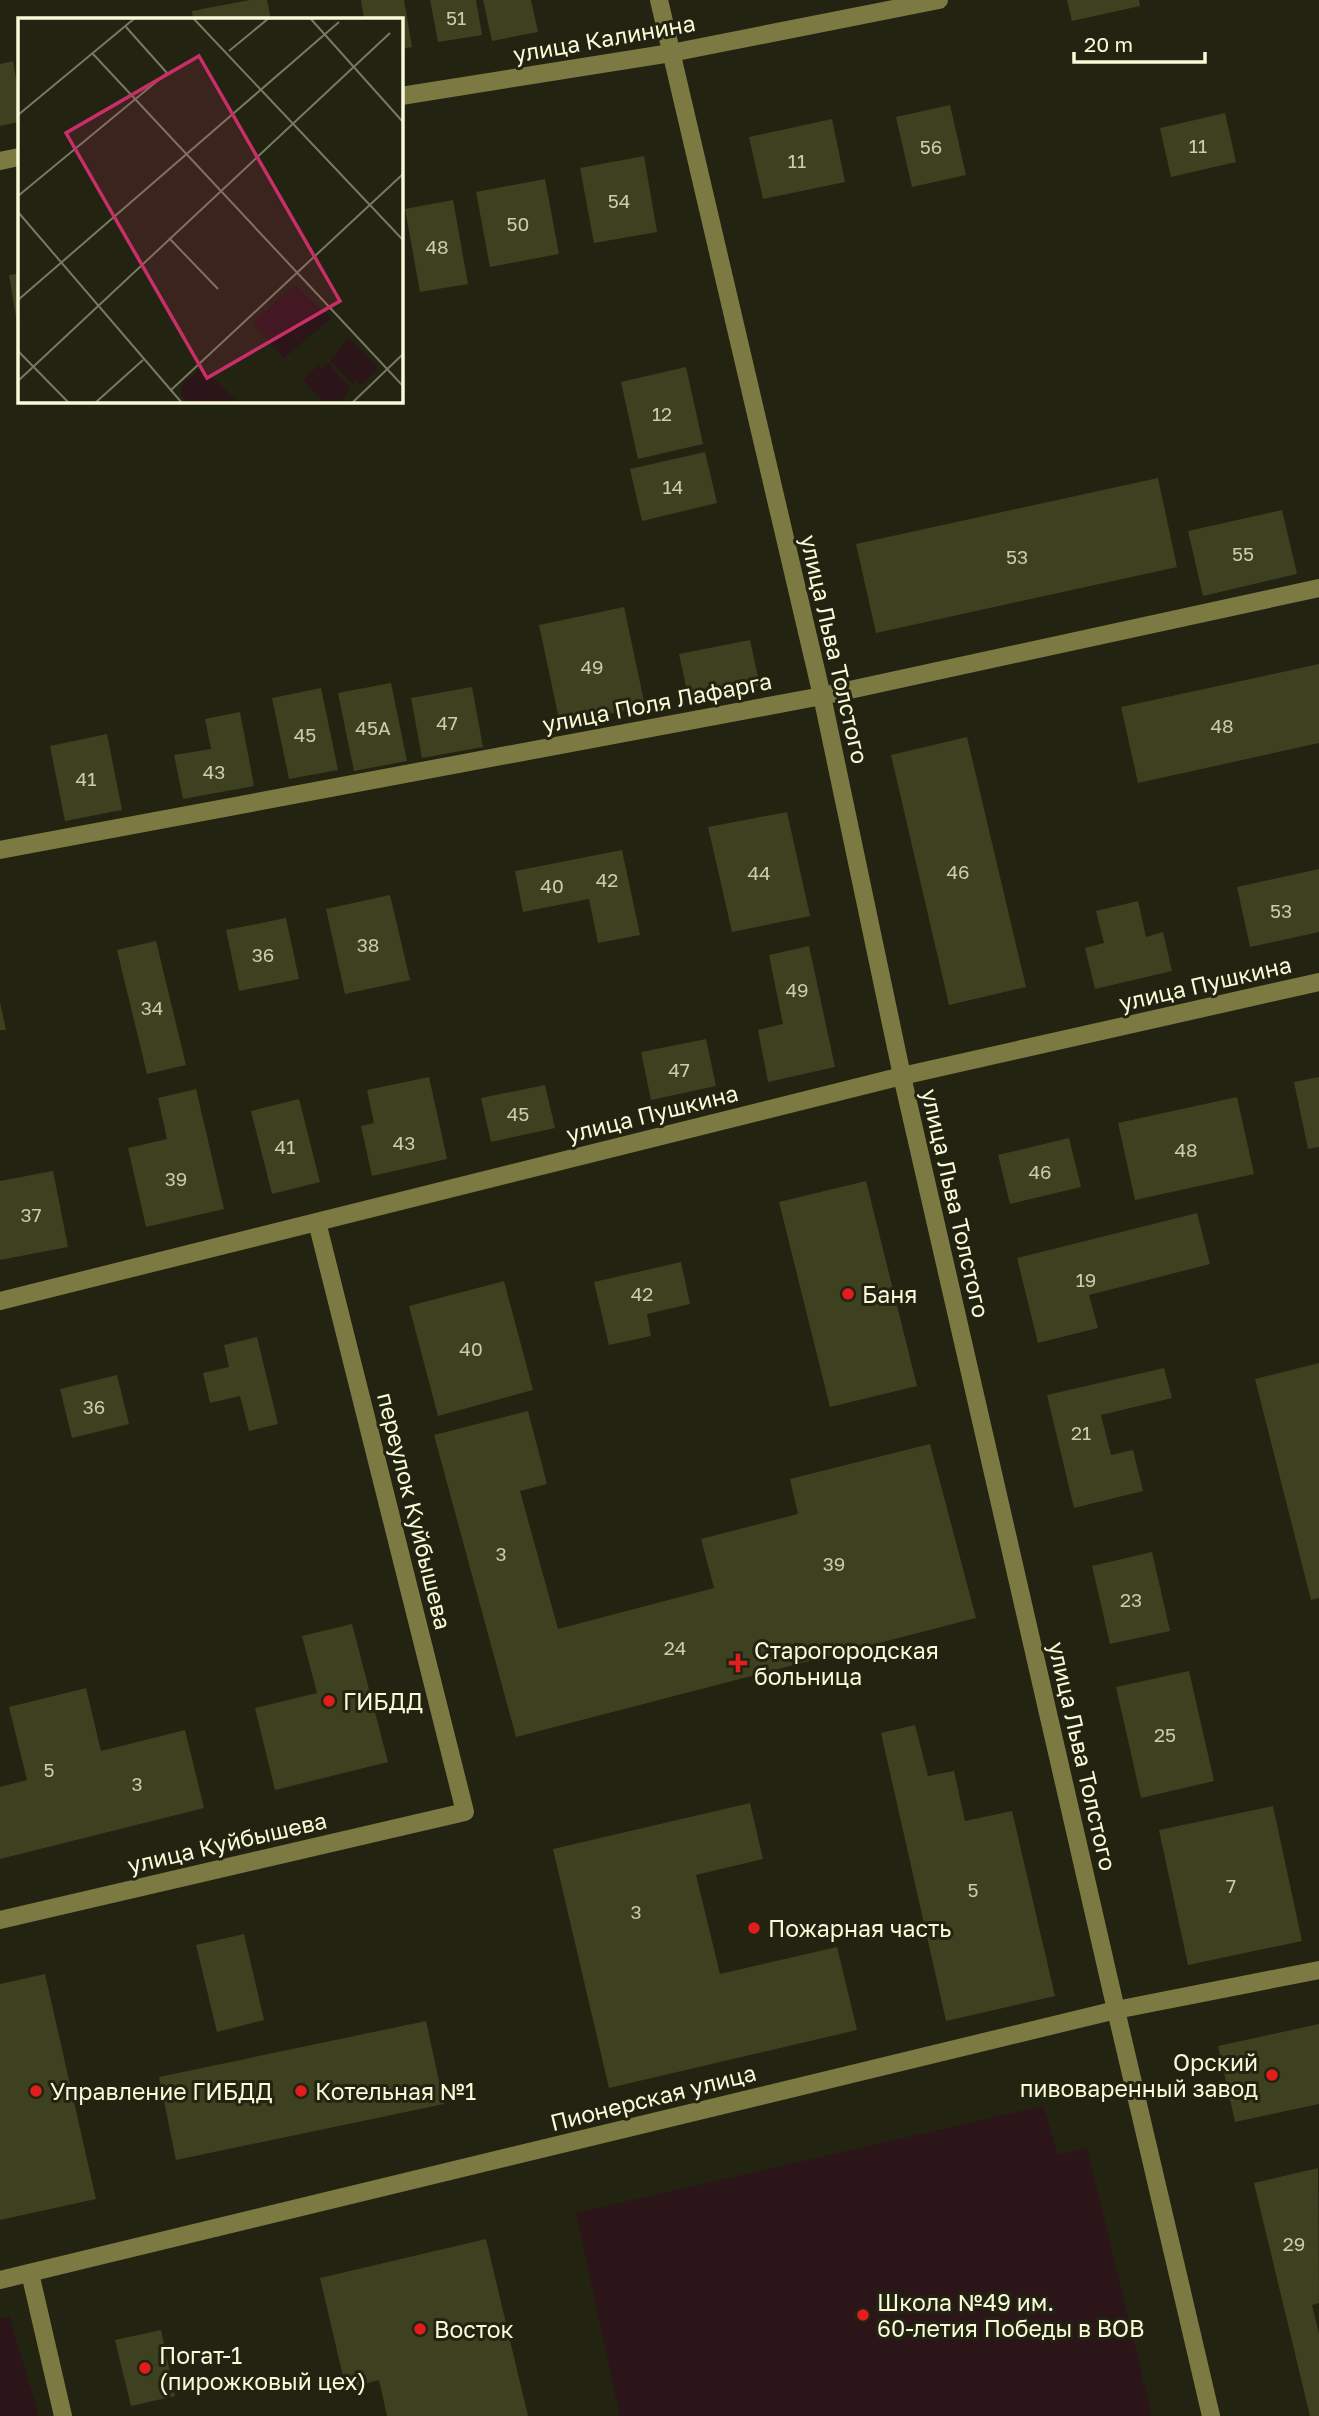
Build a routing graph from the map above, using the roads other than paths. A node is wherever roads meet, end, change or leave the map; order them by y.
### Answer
1 (659, 0) edge
2 (939, 0) edge
3 (671, 52) junction
4 (402, 96) edge
5 (18, 158) edge
6 (0, 160) edge
7 (1319, 588) edge
8 (822, 696) junction
9 (0, 850) edge
10 (1319, 982) edge
11 (902, 1076) junction
12 (317, 1222) junction
13 (0, 1301) edge
14 (465, 1812) joint
15 (0, 1920) edge
16 (1319, 1970) edge
17 (1116, 2010) junction
18 (30, 2273) junction
19 (0, 2280) edge
20 (62, 2416) edge
21 (1211, 2416) edge

1 - 3 street, улица Льва Толстого
2 - 3 street, улица Калинина
3 - 4 street, улица Калинина
3 - 8 street, улица Льва Толстого
5 - 6 street
7 - 8 street, улица Поля Лафарга
8 - 9 street, улица Поля Лафарга
8 - 11 street, улица Льва Толстого
10 - 11 street, улица Пушкина
11 - 12 street, улица Пушкина
11 - 17 street, улица Льва Толстого
12 - 13 street, улица Пушкина
12 - 14 street, переулок Куйбышева
14 - 15 street, улица Куйбышева
16 - 17 street, Пионерская улица
17 - 18 street, Пионерская улица
17 - 21 street, улица Льва Толстого
18 - 19 street, Пионерская улица
18 - 20 street

